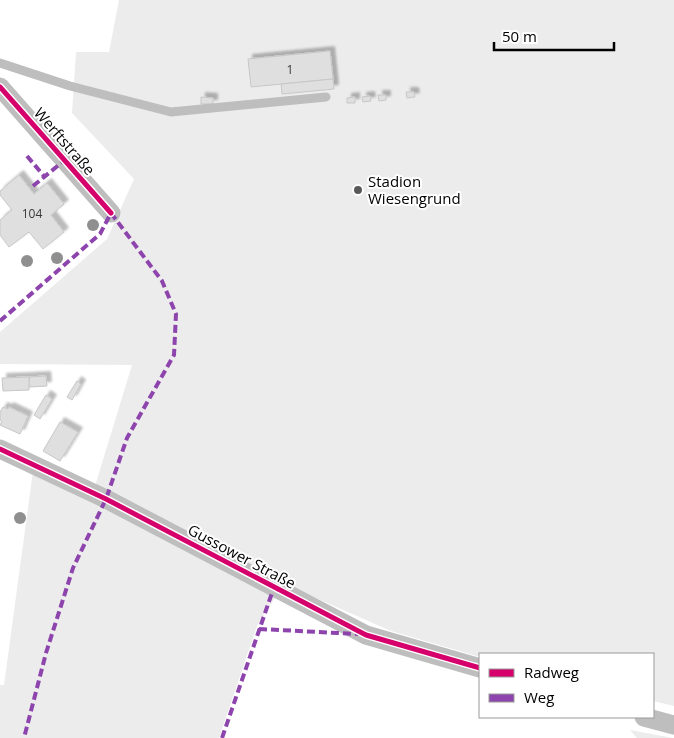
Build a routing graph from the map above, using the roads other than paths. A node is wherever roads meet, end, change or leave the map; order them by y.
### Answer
1 (0, 63) edge
2 (0, 87) edge
3 (326, 97) dead end
4 (111, 213) dead end
5 (0, 449) edge
6 (479, 668) edge
7 (648, 718) edge
8 (674, 725) edge

1 - 3 lane
2 - 4 street, Werftstraße
5 - 6 street, Gussower Straße
7 - 8 street

